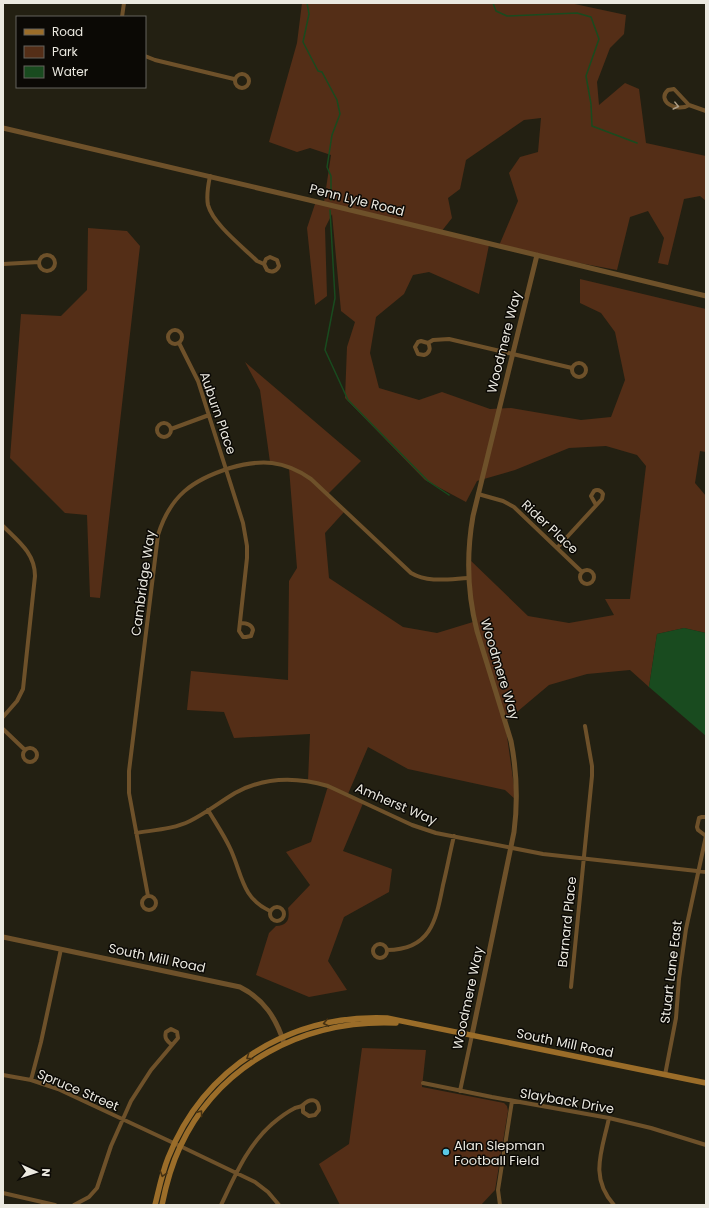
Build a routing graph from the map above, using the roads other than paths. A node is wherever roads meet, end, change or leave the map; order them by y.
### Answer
1 (124, 3) edge
2 (122, 16) edge
3 (146, 56) edge
4 (234, 79) dead end
5 (690, 105) junction
6 (706, 111) edge
7 (3, 128) edge
8 (210, 176) junction
9 (538, 255) junction
10 (39, 262) junction
11 (3, 264) edge
12 (264, 264) dead end
13 (706, 296) edge
14 (179, 343) dead end
15 (428, 343) dead end
16 (512, 353) junction
17 (572, 368) dead end
18 (209, 416) junction
19 (171, 429) dead end
20 (226, 469) junction
21 (478, 494) junction
22 (596, 505) dead end
23 (3, 526) edge
24 (557, 548) junction
25 (582, 572) dead end
26 (468, 578) junction
27 (240, 623) dead end
28 (3, 717) edge
29 (585, 726) dead end
30 (3, 729) edge
31 (25, 750) dead end
32 (208, 810) junction
33 (706, 817) edge
34 (136, 834) junction
35 (454, 836) junction
36 (706, 836) edge
37 (510, 848) junction
38 (584, 859) junction
39 (698, 871) junction
40 (706, 872) edge
41 (148, 896) dead end
42 (270, 911) dead end
43 (3, 937) edge
44 (61, 950) junction
45 (387, 950) dead end
46 (571, 987) dead end
47 (420, 1024) junction
48 (472, 1035) junction
49 (282, 1036) junction
50 (284, 1043) junction
51 (172, 1045) dead end
52 (3, 1075) edge
53 (665, 1075) junction
54 (31, 1080) junction
55 (423, 1083) dead end
56 (706, 1083) edge
57 (460, 1091) junction
58 (512, 1101) junction
59 (303, 1106) junction
60 (609, 1118) junction
61 (122, 1119) junction
62 (706, 1144) edge
63 (177, 1145) junction
64 (236, 1173) junction
65 (3, 1193) edge
66 (55, 1205) edge
67 (74, 1205) edge
68 (155, 1205) edge
69 (162, 1205) edge
70 (221, 1205) edge
71 (279, 1205) edge
72 (500, 1205) edge
73 (614, 1205) edge

1 - 2 street
3 - 4 street
5 -> 5 street
5 - 6 street
7 - 8 street, Penn Lyle Road
8 - 9 street, Penn Lyle Road
8 - 12 street
9 - 13 street, Penn Lyle Road
9 - 16 street, Woodmere Way
10 - 10 street
10 - 11 street
14 - 18 street, Auburn Place
15 - 16 street
16 - 17 street
16 - 21 street, Woodmere Way
18 - 19 street
18 - 20 street, Auburn Place
20 - 26 street, Cambridge Way
20 - 27 street, Auburn Place
20 - 34 street, Cambridge Way
21 - 24 street, Rider Place
21 - 26 street, Woodmere Way
22 - 24 street
23 - 28 street
24 - 25 street, Rider Place
26 - 37 street, Woodmere Way
29 - 38 street, Barnard Place
30 - 31 street
32 - 34 street, Amherst Way
32 - 35 street, Amherst Way
32 - 42 street
33 - 36 street
34 - 41 street, Cambridge Way
35 - 37 street, Amherst Way
35 - 45 street
36 - 39 street, Stuart Lane East
37 - 38 street, Amherst Way
37 - 48 street, Woodmere Way
38 - 39 street, Amherst Way
38 - 46 street, Barnard Place
39 - 40 street, Amherst Way
39 - 53 street, Stuart Lane East
43 - 44 street, South Mill Road
44 - 49 street, South Mill Road
44 - 54 street
47 - 48 main road, South Mill Road
47 -> 49 main road, South Mill Road
47 - 50 main road, South Mill Road
48 - 53 main road, South Mill Road
48 - 57 street, Woodmere Way
49 - 50 street, South Mill Road
49 -> 63 main road
63 -> 50 main road
51 - 61 street
52 - 54 street, Spruce Street
53 - 56 main road, South Mill Road
54 - 61 street, Spruce Street
55 - 57 street, Slayback Drive
57 - 58 street, Slayback Drive
58 - 60 street, Slayback Drive
58 - 72 street
59 - 59 street
59 - 64 street
60 - 62 street, Slayback Drive
60 - 73 street
61 - 63 street, Spruce Street
61 - 67 street, Spruce Street
63 - 64 street, Spruce Street
63 -> 68 main road
63 - 69 main road
64 - 70 street
64 - 71 street, Spruce Street
65 - 66 street

